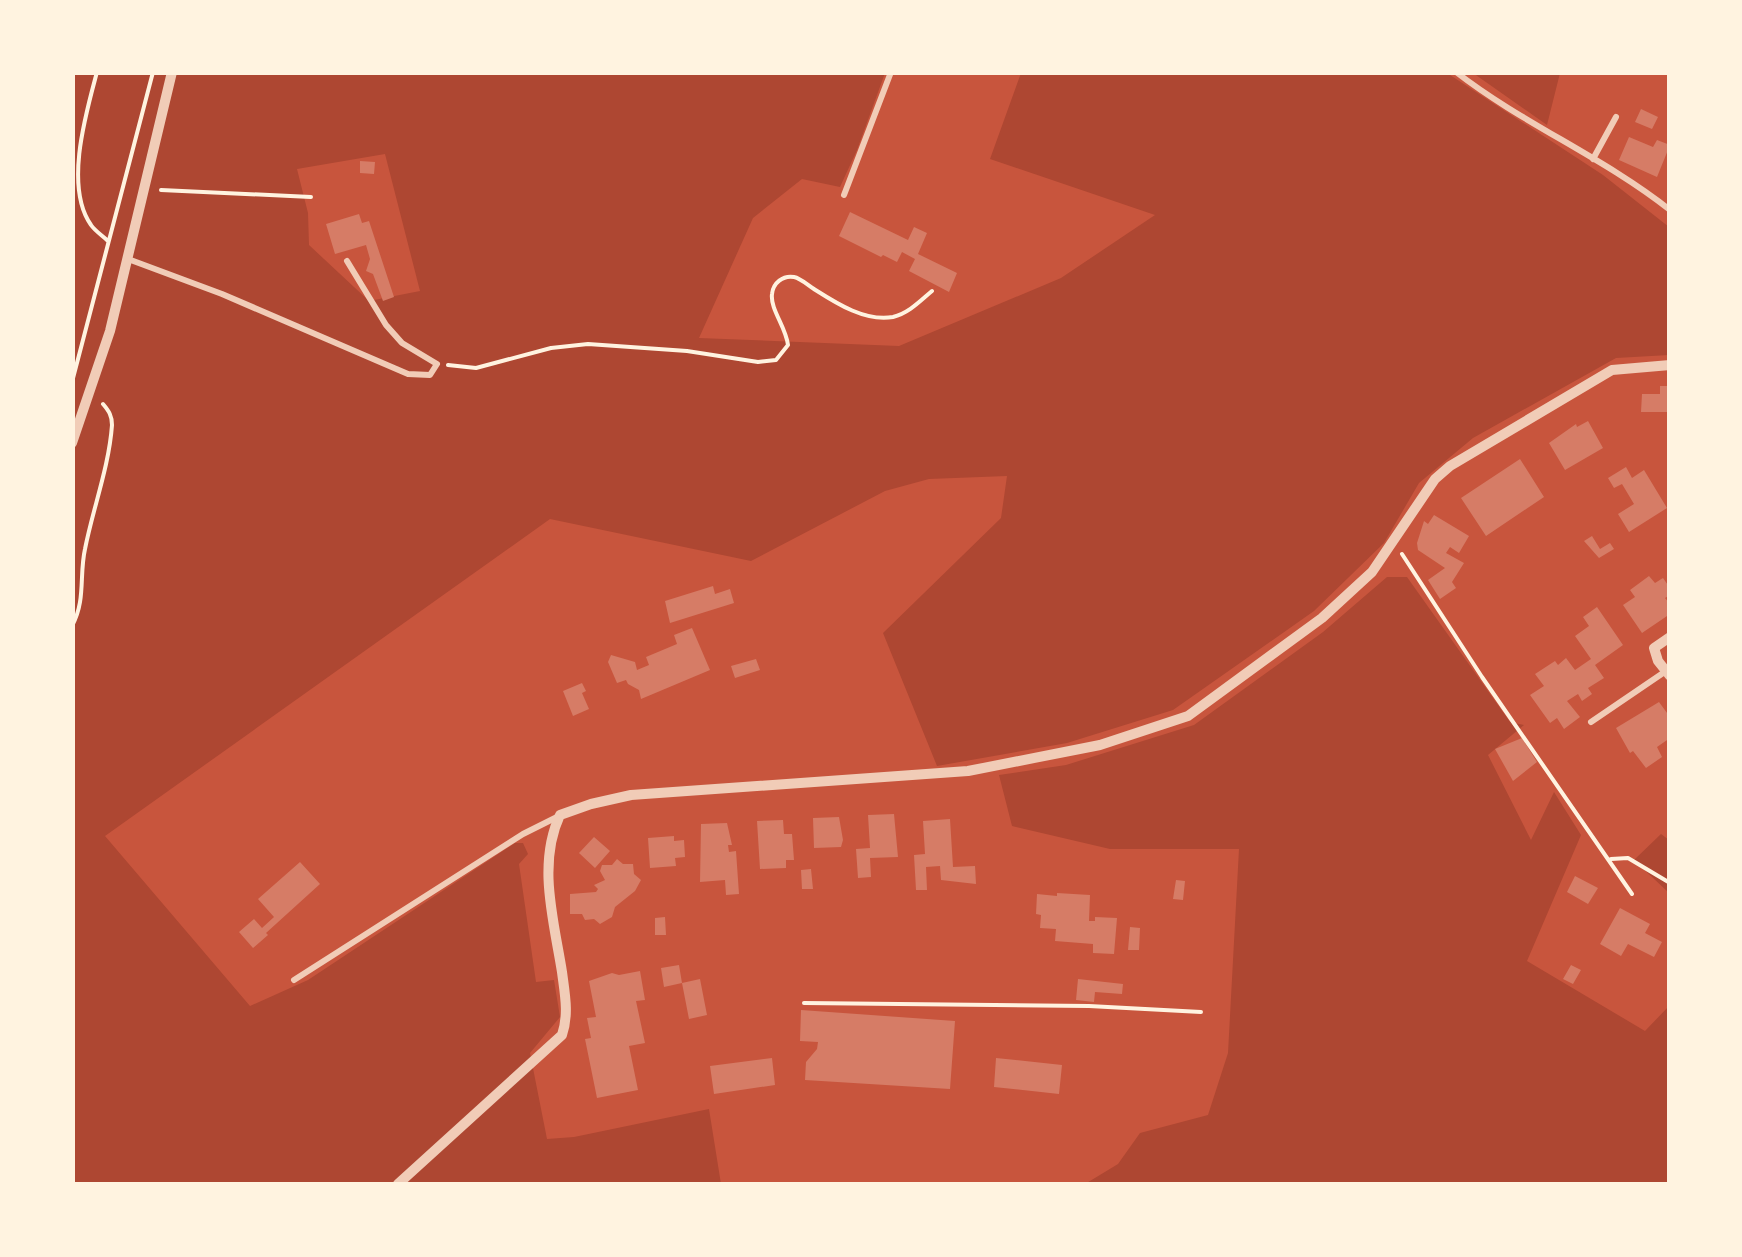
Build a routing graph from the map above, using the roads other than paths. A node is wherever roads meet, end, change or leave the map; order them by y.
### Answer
1 (172, 72) edge
2 (891, 72) edge
3 (1456, 72) edge
4 (1616, 117) dead end
5 (1594, 159) junction
6 (844, 196) dead end
7 (1670, 210) edge
8 (128, 260) junction
9 (346, 261) dead end
10 (1670, 365) edge
11 (72, 443) edge
12 (1670, 637) edge
13 (1668, 674) edge
14 (1591, 722) dead end
15 (560, 816) junction
16 (294, 980) dead end
17 (398, 1184) edge

1 - 8 street
2 - 6 lane
3 - 5 lane
4 - 5 lane
5 - 7 lane
8 - 9 lane
8 - 11 street
10 - 15 street
12 - 13 street
13 - 14 lane
15 - 16 lane
15 - 17 street

